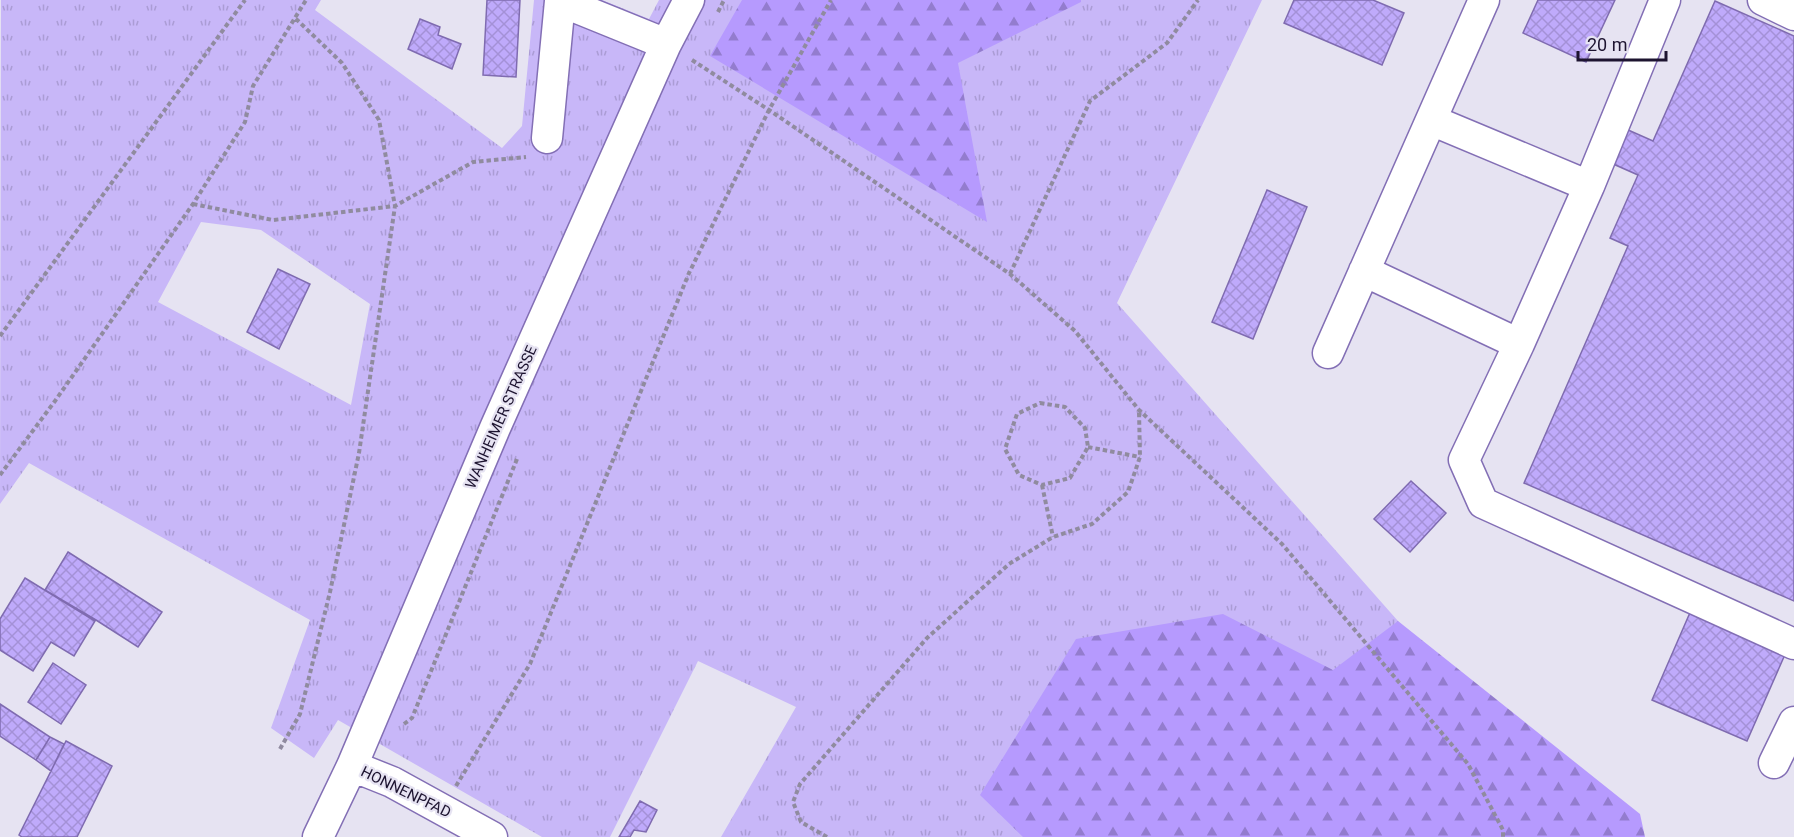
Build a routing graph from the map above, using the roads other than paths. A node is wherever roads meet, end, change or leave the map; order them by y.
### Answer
1 (689, 0) edge
2 (1484, 0) edge
3 (1665, 0) edge
4 (1763, 0) edge
5 (561, 1) edge
6 (1794, 15) edge
7 (666, 44) junction
8 (1431, 120) junction
9 (547, 138) road end
10 (1589, 186) junction
11 (1364, 271) junction
12 (1519, 344) junction
13 (1328, 353) dead end
14 (1794, 644) edge
15 (1794, 722) edge
16 (1774, 763) dead end
17 (352, 766) junction
18 (318, 837) edge
19 (492, 837) edge

1 - 7 street, WANHEIMER STRASSE
2 - 8 street
3 - 10 street
4 - 6 street
5 - 7 street
5 - 9 street
7 - 17 street, WANHEIMER STRASSE
8 - 10 street
8 - 11 street
10 - 12 street
11 - 12 street
11 - 13 street
12 - 14 street
15 - 16 street
17 - 18 street, WANHEIMER STRASSE
17 - 19 street, HONNENPFAD

